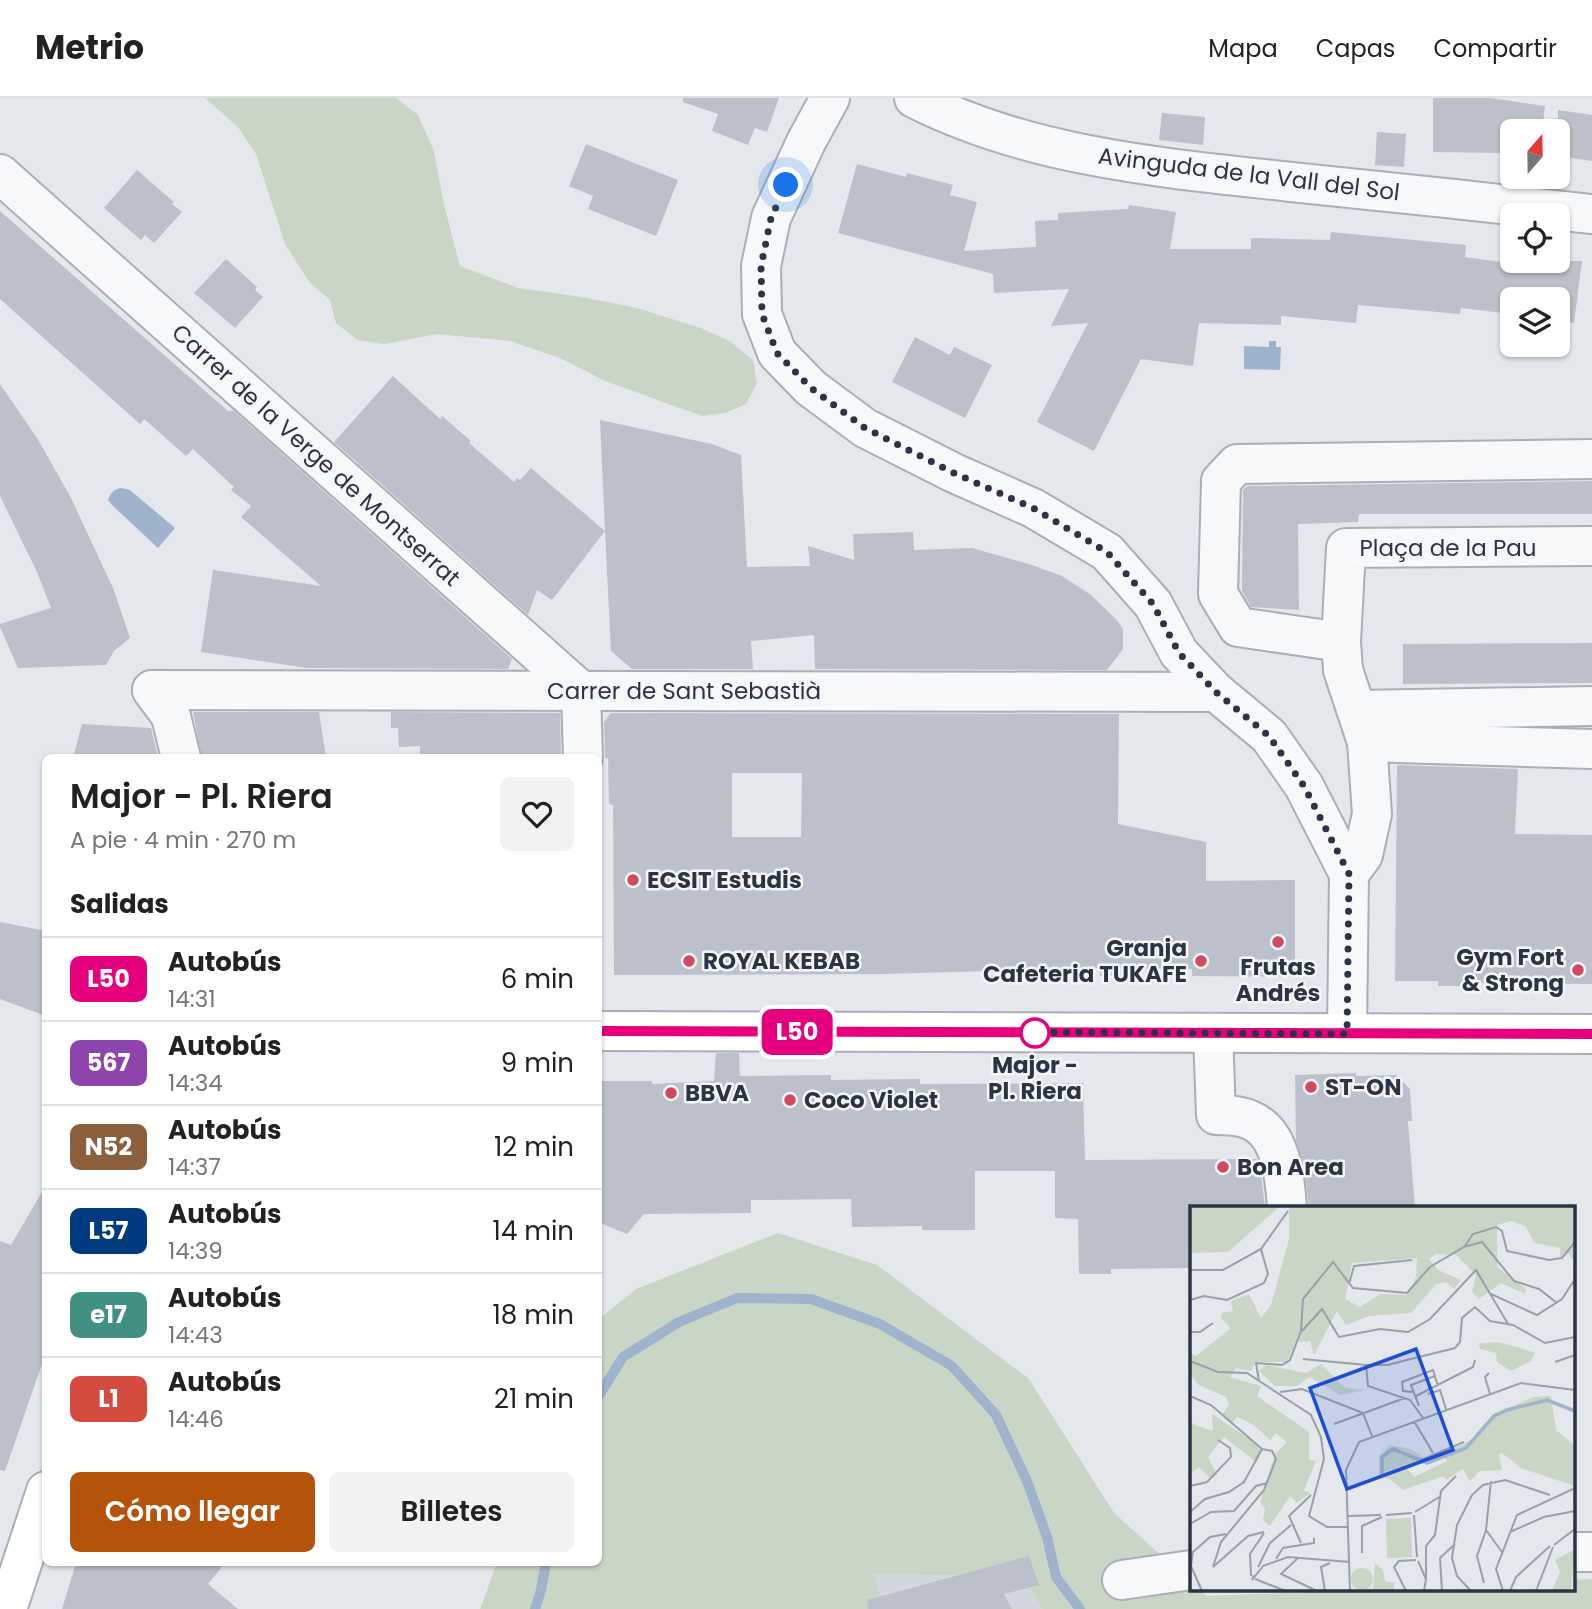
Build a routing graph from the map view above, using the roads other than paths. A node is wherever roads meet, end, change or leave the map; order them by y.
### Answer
1 (830, 98) edge
2 (914, 98) edge
3 (0, 174) edge
4 (1592, 214) edge
5 (1592, 459) edge
6 (1592, 547) edge
7 (1341, 642) junction
8 (581, 691) junction
9 (1216, 692) junction
10 (1592, 706) edge
11 (1362, 726) junction
12 (1592, 749) edge
13 (180, 754) edge
14 (583, 754) edge
15 (1349, 874) junction
16 (602, 1031) edge
17 (1213, 1033) junction
18 (1347, 1034) junction
19 (1592, 1034) edge
20 (1287, 1206) edge
21 (42, 1502) edge
22 (1574, 1552) edge
23 (1592, 1552) edge
24 (1190, 1570) edge
25 (1122, 1580) dead end
26 (7, 1609) edge

1 - 9 street
2 - 4 street, Avinguda de la Vall del Sol
3 - 8 street, Carrer de la Verge de Montserrat
5 - 7 street
6 - 7 street, Plaça de la Pau
7 - 11 street, Plaça de la Pau
8 - 9 street, Carrer de Sant Sebastià
8 - 13 street, Carrer de Sant Sebastià
8 - 14 street
9 - 15 street
10 - 11 street
11 - 12 street
11 - 15 street, Plaça de la Pau
15 - 18 street
16 - 17 street
17 - 18 street
17 - 20 street
18 - 19 street
21 - 26 street
22 - 23 street
24 - 25 street

